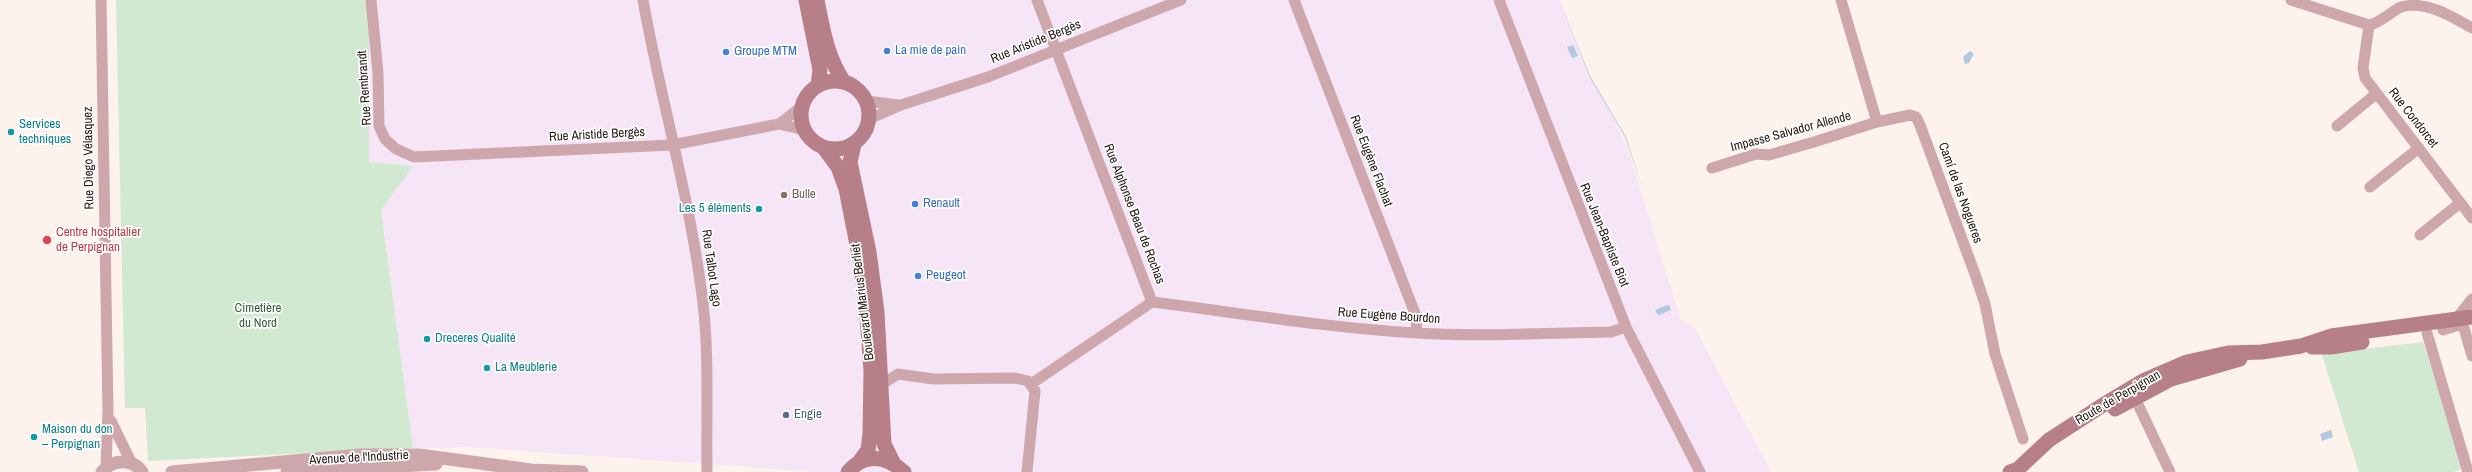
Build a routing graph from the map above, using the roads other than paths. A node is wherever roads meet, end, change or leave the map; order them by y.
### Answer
1 (100, 0) edge
2 (371, 0) edge
3 (643, 0) edge
4 (806, 0) edge
5 (817, 0) edge
6 (1037, 0) edge
7 (1181, 0) edge
8 (1294, 0) edge
9 (1499, 0) edge
10 (1842, 0) edge
11 (2291, 0) edge
12 (2369, 26) junction
13 (2472, 28) edge
14 (1055, 50) junction
15 (844, 82) junction
16 (818, 85) junction
17 (2376, 94) junction
18 (867, 101) junction
19 (901, 104) junction
20 (801, 107) junction
21 (869, 119) junction
22 (1877, 122) junction
23 (779, 124) junction
24 (2337, 126) dead end
25 (804, 130) junction
26 (854, 144) junction
27 (672, 145) junction
28 (824, 148) junction
29 (2419, 148) junction
30 (414, 158) joint
31 (1712, 168) dead end
32 (2370, 187) dead end
33 (2460, 203) junction
34 (2472, 218) edge
35 (2420, 235) dead end
36 (2472, 299) edge
37 (1152, 302) junction
38 (2467, 322) edge
39 (1626, 327) junction
40 (1417, 333) junction
41 (2427, 333) junction
42 (2301, 346) junction
43 (2262, 352) junction
44 (2472, 356) edge
45 (1031, 384) junction
46 (881, 385) junction
47 (2135, 398) junction
48 (108, 410) junction
49 (2023, 439) dead end
50 (2031, 457) junction
51 (860, 461) junction
52 (324, 464) junction
53 (419, 464) edge
54 (898, 467) edge
55 (138, 468) edge
56 (104, 470) edge
57 (2016, 471) edge
58 (155, 472) edge
59 (172, 472) edge
60 (286, 472) edge
61 (582, 472) edge
62 (707, 472) edge
63 (848, 472) edge
64 (1027, 472) edge
65 (1700, 472) edge
66 (2170, 472) edge
67 (2468, 472) edge

1 - 48 street, Rue Diego Vélasquez
2 - 30 street, Rue Rembrandt
3 - 27 street, Rue Talbot Lago
4 - 16 main road
5 - 15 main road
6 - 14 street, Rue Alphonse Beau de Rochas
7 - 14 street, Rue Aristide Bergès
8 - 40 street, Rue Eugène Flachat
9 - 39 street, Rue Jean-Baptiste Biot
10 - 22 street
11 - 12 street
12 - 13 street
12 - 17 street, Rue Condorcet
14 - 19 street, Rue Aristide Bergès
14 - 37 street, Rue Alphonse Beau de Rochas
15 - 16 main road
15 - 18 main road
16 - 20 main road
17 - 24 street
17 - 29 street, Rue Condorcet
18 - 19 street, Rue Aristide Bergès
18 - 21 main road
19 - 21 street, Rue Aristide Bergès
20 - 23 street, Rue Aristide Bergès
20 - 25 main road
21 - 26 main road
22 - 31 street, Impasse Salvador Allende
22 - 49 street, Camí de las Nogueres
23 - 25 street, Rue Aristide Bergès
23 - 27 street, Rue Aristide Bergès
25 - 28 main road
26 - 28 main road
26 - 46 main road, Boulevard Marius Berliet
27 - 30 street, Rue Aristide Bergès
27 - 62 street, Rue Talbot Lago
28 - 51 main road, Boulevard Marius Berliet
29 - 32 street
29 - 33 street, Rue Condorcet
33 - 34 street, Rue Condorcet
33 - 35 street
36 - 38 street
37 - 40 street, Rue Eugène Bourdon
37 - 45 street, Rue Alphonse Beau de Rochas
38 - 41 main road, Route de Perpignan
38 - 42 main road, Route de Perpignan
38 - 44 street
39 - 40 street, Rue Eugène Bourdon
39 - 65 street, Rue Jean-Baptiste Biot
41 - 42 main road, Route de Perpignan
41 - 67 street
42 - 43 main road, Route de Perpignan
43 - 47 main road, Route de Perpignan
43 - 50 main road, Route de Perpignan
45 - 46 street
45 - 64 street
46 - 54 main road, Boulevard Marius Berliet
47 - 50 main road, Route de Perpignan
47 - 66 street
48 - 55 street, Rue Diego Vélasquez
48 - 56 street, Rue Diego Vélasquez
50 - 57 main road, Route de Perpignan
51 - 54 main road
51 - 63 main road
52 - 53 street, Avenue de l'Industrie
52 - 59 street, Avenue de l'Industrie
52 - 60 street, Avenue de l'Industrie
53 - 61 street, Avenue de l'Industrie
55 - 56 street
55 - 58 street

